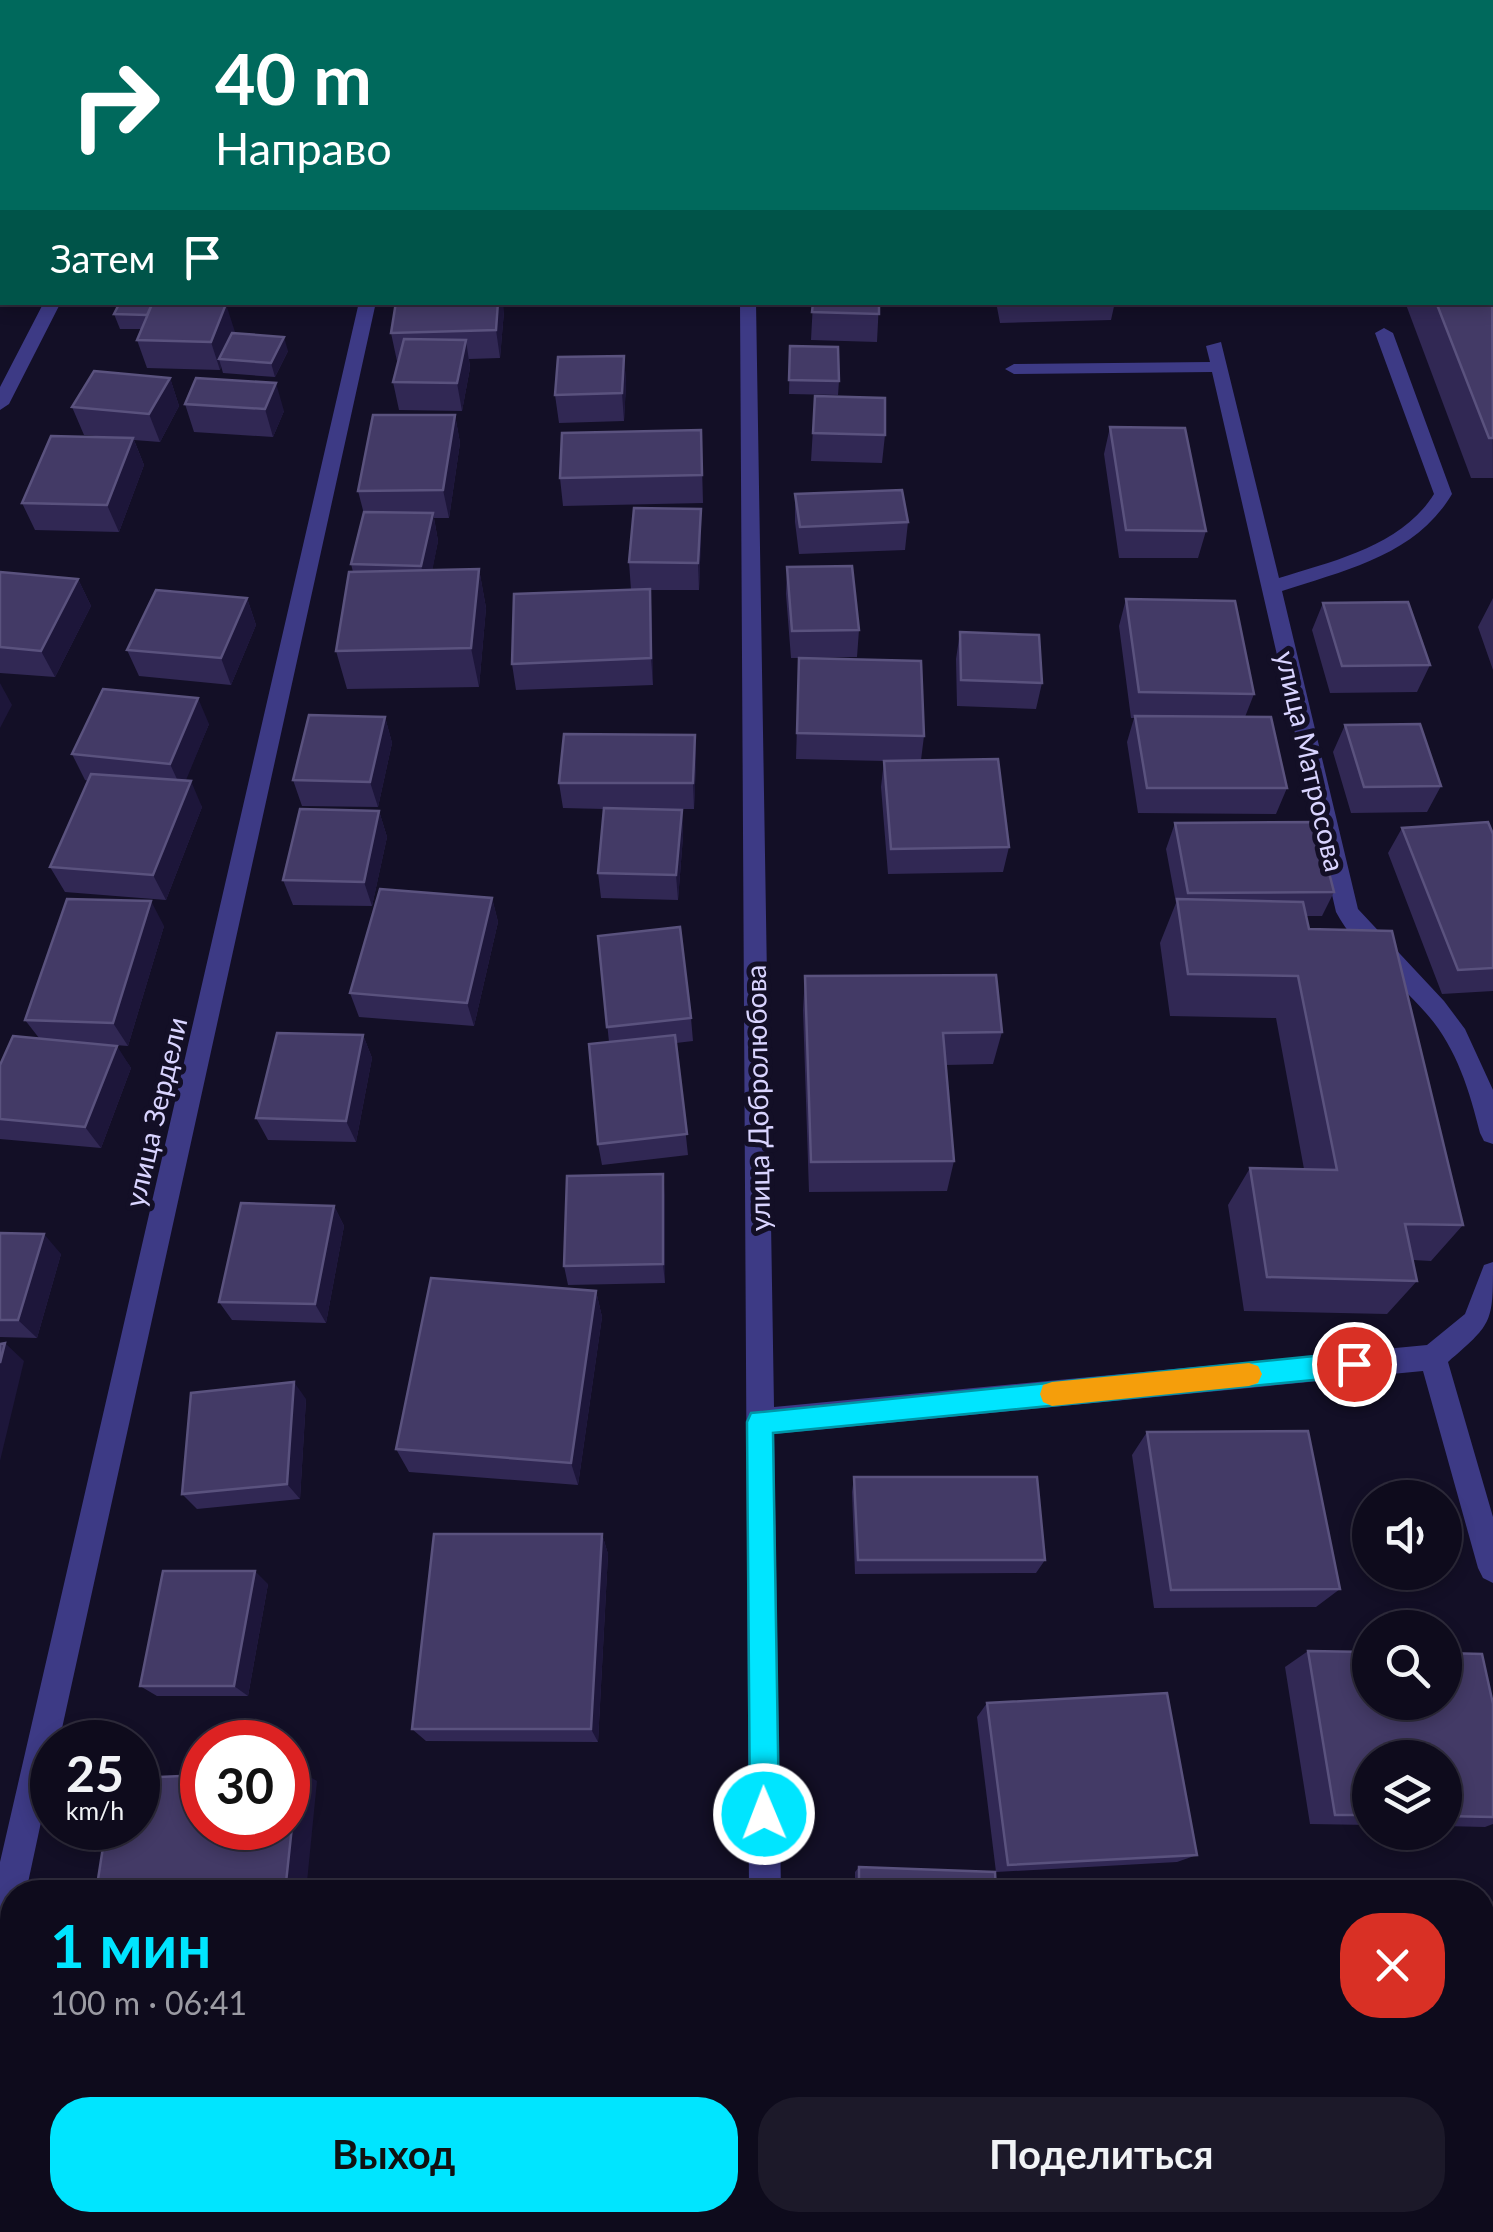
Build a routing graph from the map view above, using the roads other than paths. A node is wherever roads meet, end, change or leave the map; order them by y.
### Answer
1 (51, 305) edge
2 (367, 305) edge
3 (748, 305) edge
4 (1384, 333) dead end
5 (1014, 368) dead end
6 (0, 404) edge
7 (1271, 588) junction
8 (1493, 1133) edge
9 (1493, 1274) edge
10 (1434, 1357) junction
11 (760, 1422) junction
12 (1493, 1568) edge
13 (12, 1880) edge
14 (765, 1880) edge

1 - 6 street
2 - 13 street, улица Зердели
3 - 11 street, улица Добролюбова
4 - 7 street
5 - 7 street, улица Матросова
7 - 8 street, улица Матросова
9 - 10 street
10 - 11 street
10 - 12 street
11 - 14 street, улица Добролюбова

